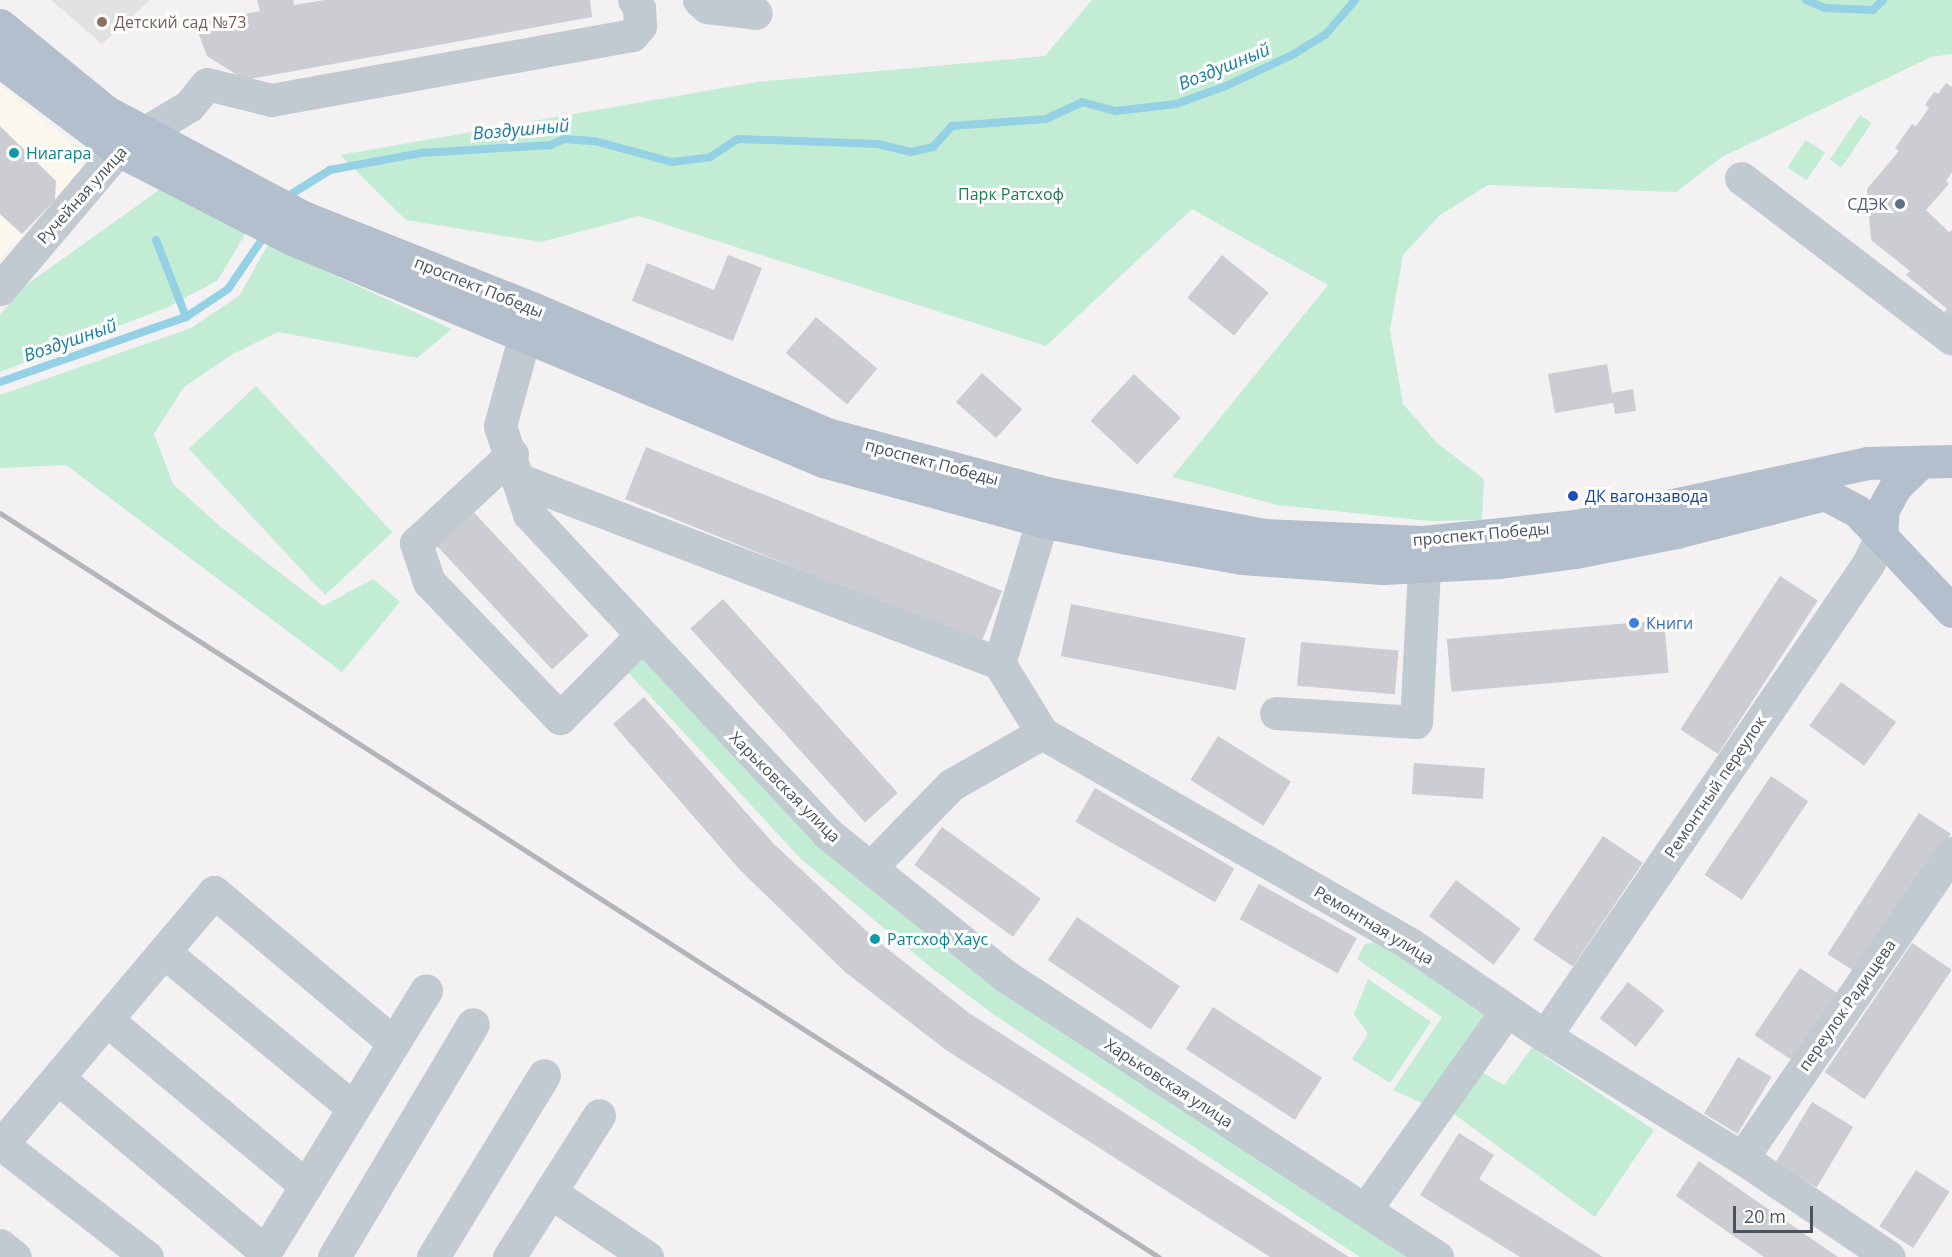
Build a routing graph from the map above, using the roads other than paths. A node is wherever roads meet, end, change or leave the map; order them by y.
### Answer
1 (634, 0) edge
2 (699, 0) edge
3 (756, 13) dead end
4 (0, 25) edge
5 (0, 61) edge
6 (131, 141) junction
7 (1741, 178) dead end
8 (0, 289) edge
9 (529, 324) junction
10 (1952, 339) edge
11 (1936, 462) edge
12 (516, 467) junction
13 (1042, 521) junction
14 (1881, 536) junction
15 (1424, 567) junction
16 (1952, 610) edge
17 (640, 637) junction
18 (999, 663) junction
19 (1276, 713) dead end
20 (1042, 734) junction
21 (1952, 853) edge
22 (870, 868) junction
23 (164, 952) junction
24 (426, 990) dead end
25 (1507, 1010) junction
26 (107, 1020) junction
27 (474, 1024) dead end
28 (1545, 1036) junction
29 (393, 1042) junction
30 (544, 1075) dead end
31 (58, 1078) junction
32 (353, 1108) junction
33 (599, 1115) dead end
34 (0, 1145) edge
35 (1742, 1158) junction
36 (306, 1186) junction
37 (550, 1192) junction
38 (1365, 1210) junction
39 (0, 1245) edge
40 (264, 1254) edge
41 (15, 1257) edge
42 (147, 1257) edge
43 (334, 1257) edge
44 (434, 1257) edge
45 (509, 1257) edge
46 (647, 1257) edge
47 (1437, 1257) edge
48 (1889, 1257) edge

1 - 6 street, Ручейная улица
2 - 3 street
4 - 6 main road, проспект Победы
5 - 6 main road, проспект Победы
6 - 8 street, Ручейная улица
6 - 9 main road, проспект Победы
7 - 10 street
9 - 11 main road, проспект Победы
9 - 12 street, Харьковская улица
9 - 13 main road, проспект Победы
11 - 14 main road
12 - 17 street, Харьковская улица
12 - 17 street
12 - 18 street
13 - 15 main road, проспект Победы
13 - 18 street
14 - 15 main road, проспект Победы
14 - 16 main road, проспект Победы
14 - 28 street, Ремонтный переулок
15 - 19 street
17 - 22 street, Харьковская улица
18 - 20 street, Ремонтная улица
20 - 22 street
20 - 25 street, Ремонтная улица
21 - 35 street, переулок Радищева
22 - 38 street, Харьковская улица
23 - 26 street
23 - 29 street
23 - 32 street
24 - 29 street
25 - 28 street, Ремонтная улица
25 - 38 street
26 - 31 street
26 - 36 street
27 - 43 street
28 - 35 street, Ремонтная улица
29 - 32 street
30 - 44 street
31 - 34 street
31 - 40 street
32 - 36 street
33 - 37 street
34 - 42 street
35 - 48 street, Ремонтная улица
36 - 40 street
37 - 45 street
37 - 46 street
38 - 47 street, Харьковская улица
39 - 41 street

